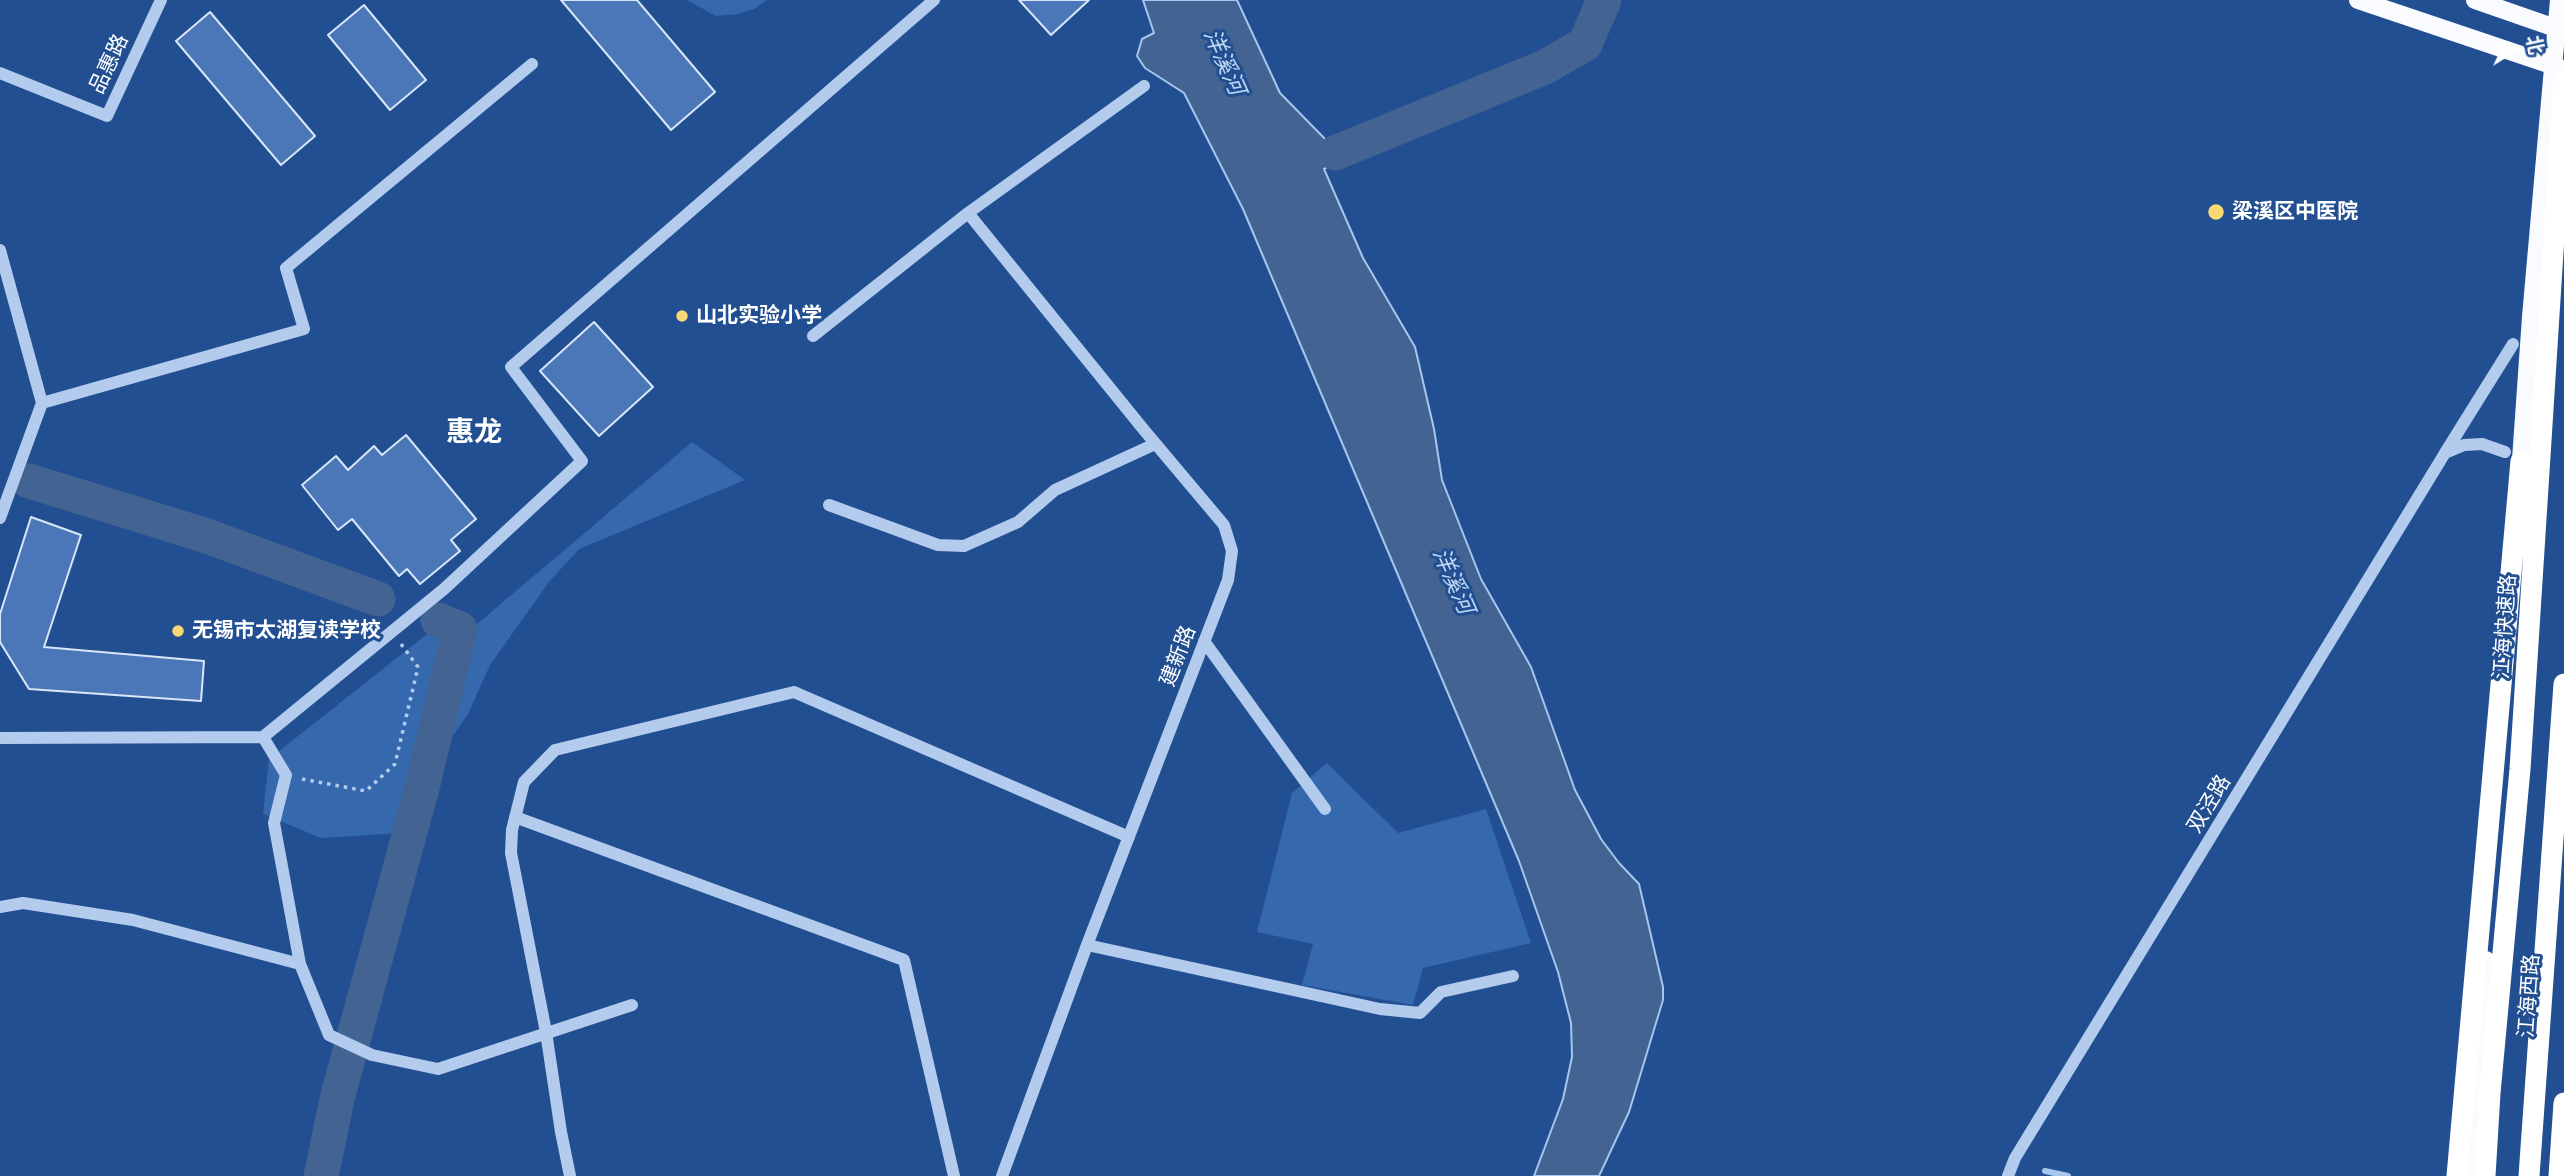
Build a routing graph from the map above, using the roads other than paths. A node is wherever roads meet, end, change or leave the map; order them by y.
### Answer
1 (161, 0) edge
2 (934, 0) edge
3 (2358, 0) edge
4 (2474, 0) edge
5 (2559, 0) edge
6 (2560, 30) edge
7 (532, 64) dead end
8 (2560, 72) edge
9 (0, 73) edge
10 (1144, 86) dead end
11 (968, 213) junction
12 (0, 250) edge
13 (813, 336) dead end
14 (2512, 344) dead end
15 (42, 403) junction
16 (1155, 444) junction
17 (2445, 453) junction
18 (2513, 456) junction
19 (829, 505) dead end
20 (0, 518) edge
21 (1204, 641) junction
22 (2564, 684) edge
23 (263, 737) junction
24 (0, 738) edge
25 (1325, 809) dead end
26 (515, 817) junction
27 (2564, 820) edge
28 (1129, 837) junction
29 (0, 907) edge
30 (1087, 946) junction
31 (300, 964) junction
32 (1513, 976) dead end
33 (632, 1005) dead end
34 (546, 1032) junction
35 (2564, 1103) edge
36 (570, 1176) edge
37 (954, 1176) edge
38 (1002, 1176) edge
39 (2008, 1176) edge
40 (2457, 1176) edge
41 (2472, 1176) edge
42 (2485, 1176) edge
43 (2529, 1176) edge
44 (2539, 1176) edge
45 (2558, 1176) edge

1 - 9 street, 品惠路
2 - 23 street
3 - 8 main road
4 - 6 main road
5 - 6 main road
6 - 8 main road
7 - 15 street
8 - 18 main road
8 - 42 highway, 江海快速路
10 - 11 street
11 - 13 street
11 - 16 street, 建新路
12 - 15 street
14 - 17 street, 双泾路
15 - 20 street
16 - 19 street
16 - 21 street, 建新路
17 - 18 street
17 - 39 street, 双泾路
18 - 40 highway
18 - 41 main road
21 - 25 street
21 - 28 street, 建新路
22 - 43 highway
23 - 24 street
23 - 31 street
26 - 28 street
26 - 34 street
26 - 37 street
27 - 44 main road, 江海西路
28 - 30 street, 建新路
29 - 31 street
30 - 32 street
30 - 38 street, 建新路
31 - 34 street
33 - 34 street
34 - 36 street
35 - 45 highway

